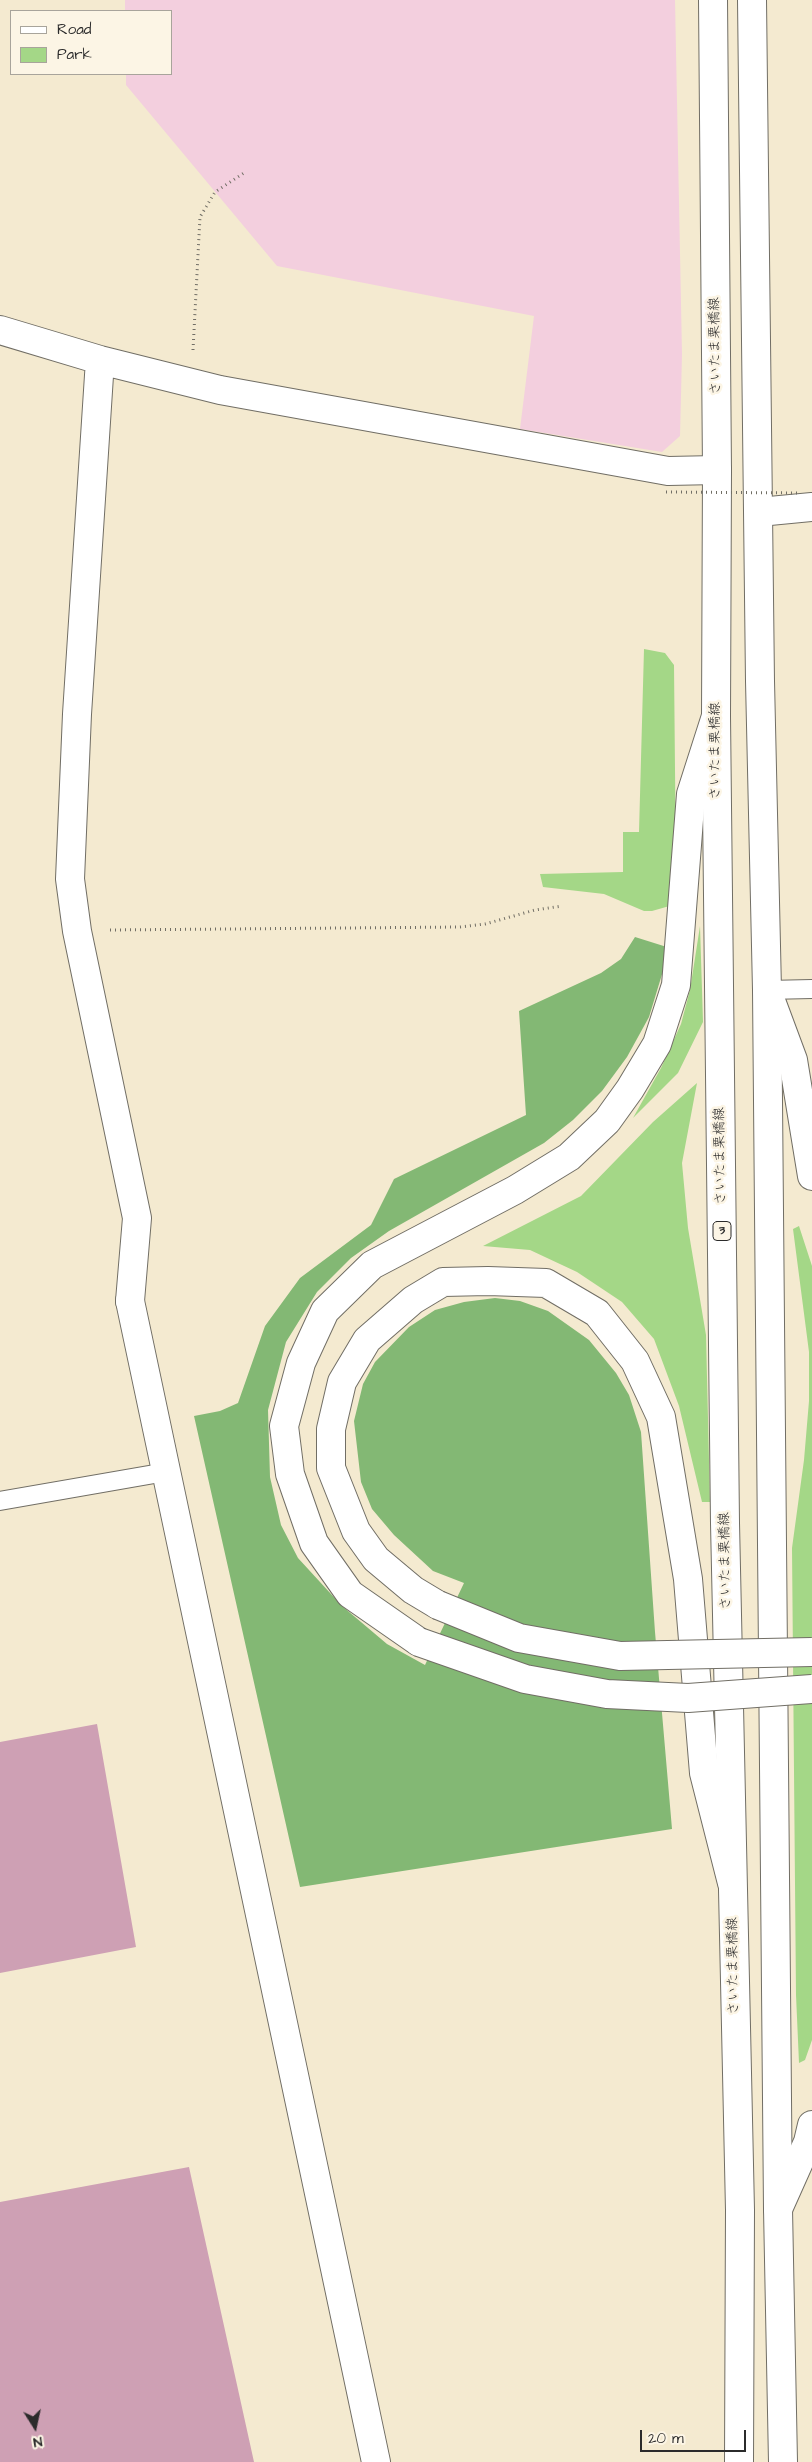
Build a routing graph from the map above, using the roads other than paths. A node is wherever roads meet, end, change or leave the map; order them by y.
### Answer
1 (713, 0) edge
2 (752, 0) edge
3 (0, 330) edge
4 (100, 360) junction
5 (717, 470) junction
6 (806, 500) edge
7 (759, 512) junction
8 (716, 716) junction
9 (767, 990) junction
10 (812, 990) edge
11 (812, 1176) edge
12 (166, 1472) junction
13 (0, 1501) edge
14 (812, 1652) edge
15 (812, 1689) edge
16 (732, 1883) junction
17 (812, 2125) edge
18 (778, 2209) junction
19 (376, 2462) edge
20 (739, 2462) edge
21 (783, 2462) edge

1 - 5 main road, さいたま栗橋線 / 3
2 - 7 main road
3 - 4 main road
4 - 5 main road
4 - 12 main road
5 - 8 main road, さいたま栗橋線 / 3
6 - 7 main road
7 - 9 main road
8 - 15 main road, bridge
8 - 16 main road, さいたま栗橋線 / 3
9 - 10 lane
9 - 11 main road
9 - 18 main road
12 - 13 lane
12 - 19 main road
14 - 16 main road, bridge
16 - 20 main road, さいたま栗橋線 / 3
17 - 18 main road
18 - 21 main road

